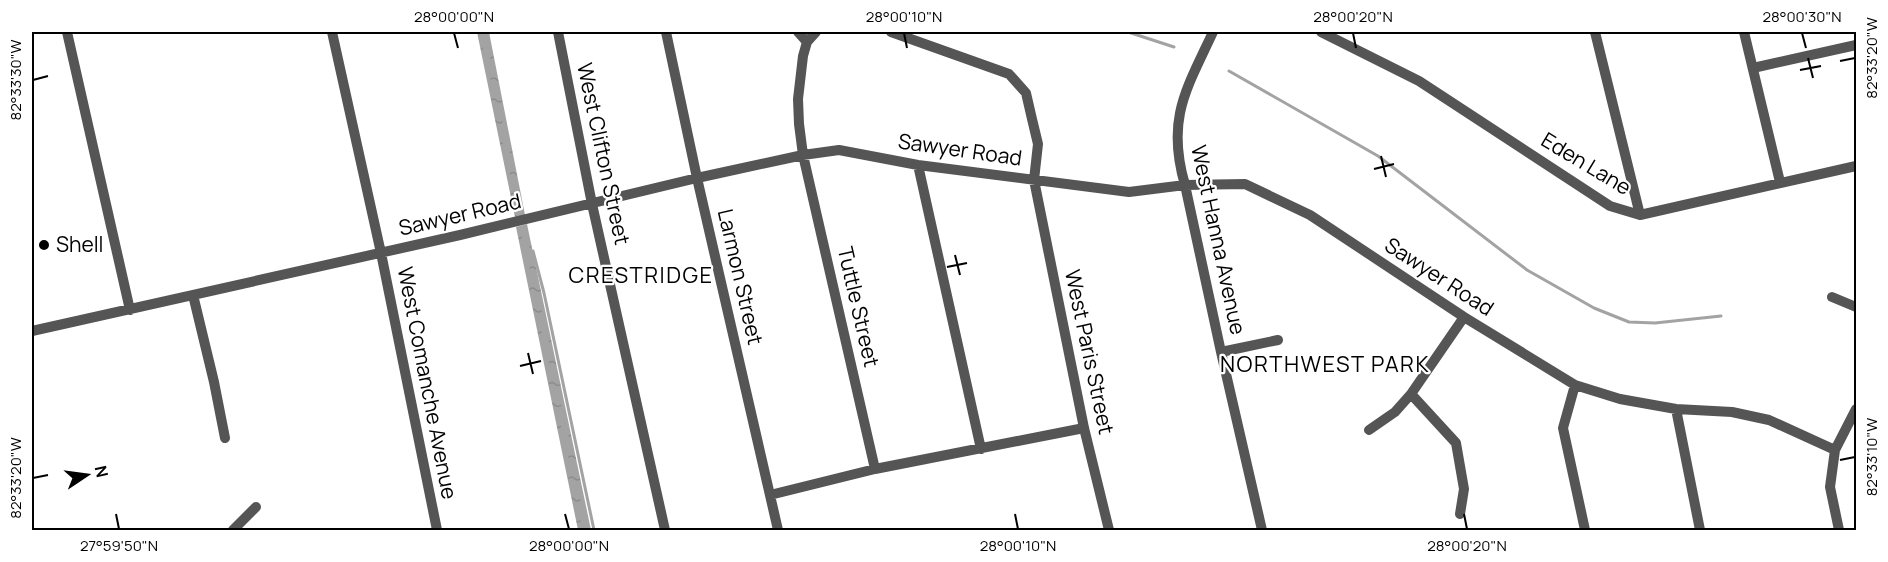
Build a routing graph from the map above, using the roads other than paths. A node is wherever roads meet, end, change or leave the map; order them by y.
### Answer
1 (67, 32) edge
2 (332, 32) edge
3 (558, 32) edge
4 (666, 32) edge
5 (798, 32) edge
6 (816, 32) edge
7 (891, 32) edge
8 (1213, 32) edge
9 (1321, 32) edge
10 (1595, 32) edge
11 (1744, 32) edge
12 (807, 42) junction
13 (1857, 45) edge
14 (1753, 68) junction
15 (803, 155) junction
16 (918, 165) junction
17 (1857, 166) edge
18 (697, 178) junction
19 (1034, 180) junction
20 (1780, 182) junction
21 (1185, 185) junction
22 (592, 204) junction
23 (1640, 215) junction
24 (381, 253) junction
25 (194, 295) junction
26 (1832, 297) dead end
27 (1857, 307) edge
28 (130, 310) junction
29 (1464, 317) junction
30 (32, 331) edge
31 (1278, 340) dead end
32 (1221, 352) junction
33 (1575, 385) junction
34 (1411, 394) junction
35 (1676, 409) junction
36 (1857, 409) edge
37 (1084, 428) junction
38 (1369, 430) dead end
39 (225, 438) dead end
40 (981, 449) junction
41 (1835, 450) junction
42 (875, 469) junction
43 (770, 495) junction
44 (256, 507) dead end
45 (1460, 514) dead end
46 (233, 531) edge
47 (438, 531) edge
48 (665, 531) edge
49 (778, 531) edge
50 (1110, 531) edge
51 (1262, 531) edge
52 (1585, 531) edge
53 (1700, 531) edge
54 (1839, 531) edge

1 - 28 street
2 - 24 street, West Comanche Avenue
3 - 22 street, West Clifton Street
4 - 18 street, Larmon Street
5 - 12 street
6 - 12 street
7 - 19 street, West Paris Street
8 - 21 street, West Hanna Avenue
9 - 23 street, Eden Lane
10 - 23 street
11 - 14 street
12 - 15 street, Tuttle Street
13 - 14 street
14 - 20 street
15 - 16 street, Sawyer Road
15 - 18 street, Sawyer Road
15 - 42 street, Tuttle Street
16 - 19 street, Sawyer Road
16 - 40 street
17 - 20 street, Eden Lane
18 - 22 street, Sawyer Road
18 - 43 street, Larmon Street
19 - 21 street, Sawyer Road
19 - 37 street, West Paris Street
20 - 23 street, Eden Lane
21 - 29 street, Sawyer Road
21 - 32 street, West Hanna Avenue
22 - 24 street, Sawyer Road
22 - 48 street, West Clifton Street
24 - 25 street, Sawyer Road
24 - 47 street, West Comanche Avenue
25 - 28 street, Sawyer Road
25 - 39 street
26 - 27 street
28 - 30 street, Sawyer Road
29 - 33 street, Sawyer Road
29 - 34 street
31 - 32 street
32 - 51 street, West Hanna Avenue
33 - 35 street, Sawyer Road
33 - 52 street
34 - 38 street
34 - 45 street
35 - 41 street, Sawyer Road
35 - 53 street
36 - 41 street
37 - 40 street
37 - 50 street, West Paris Street
40 - 42 street
41 - 54 street
42 - 43 street
43 - 49 street, Larmon Street
44 - 46 street

